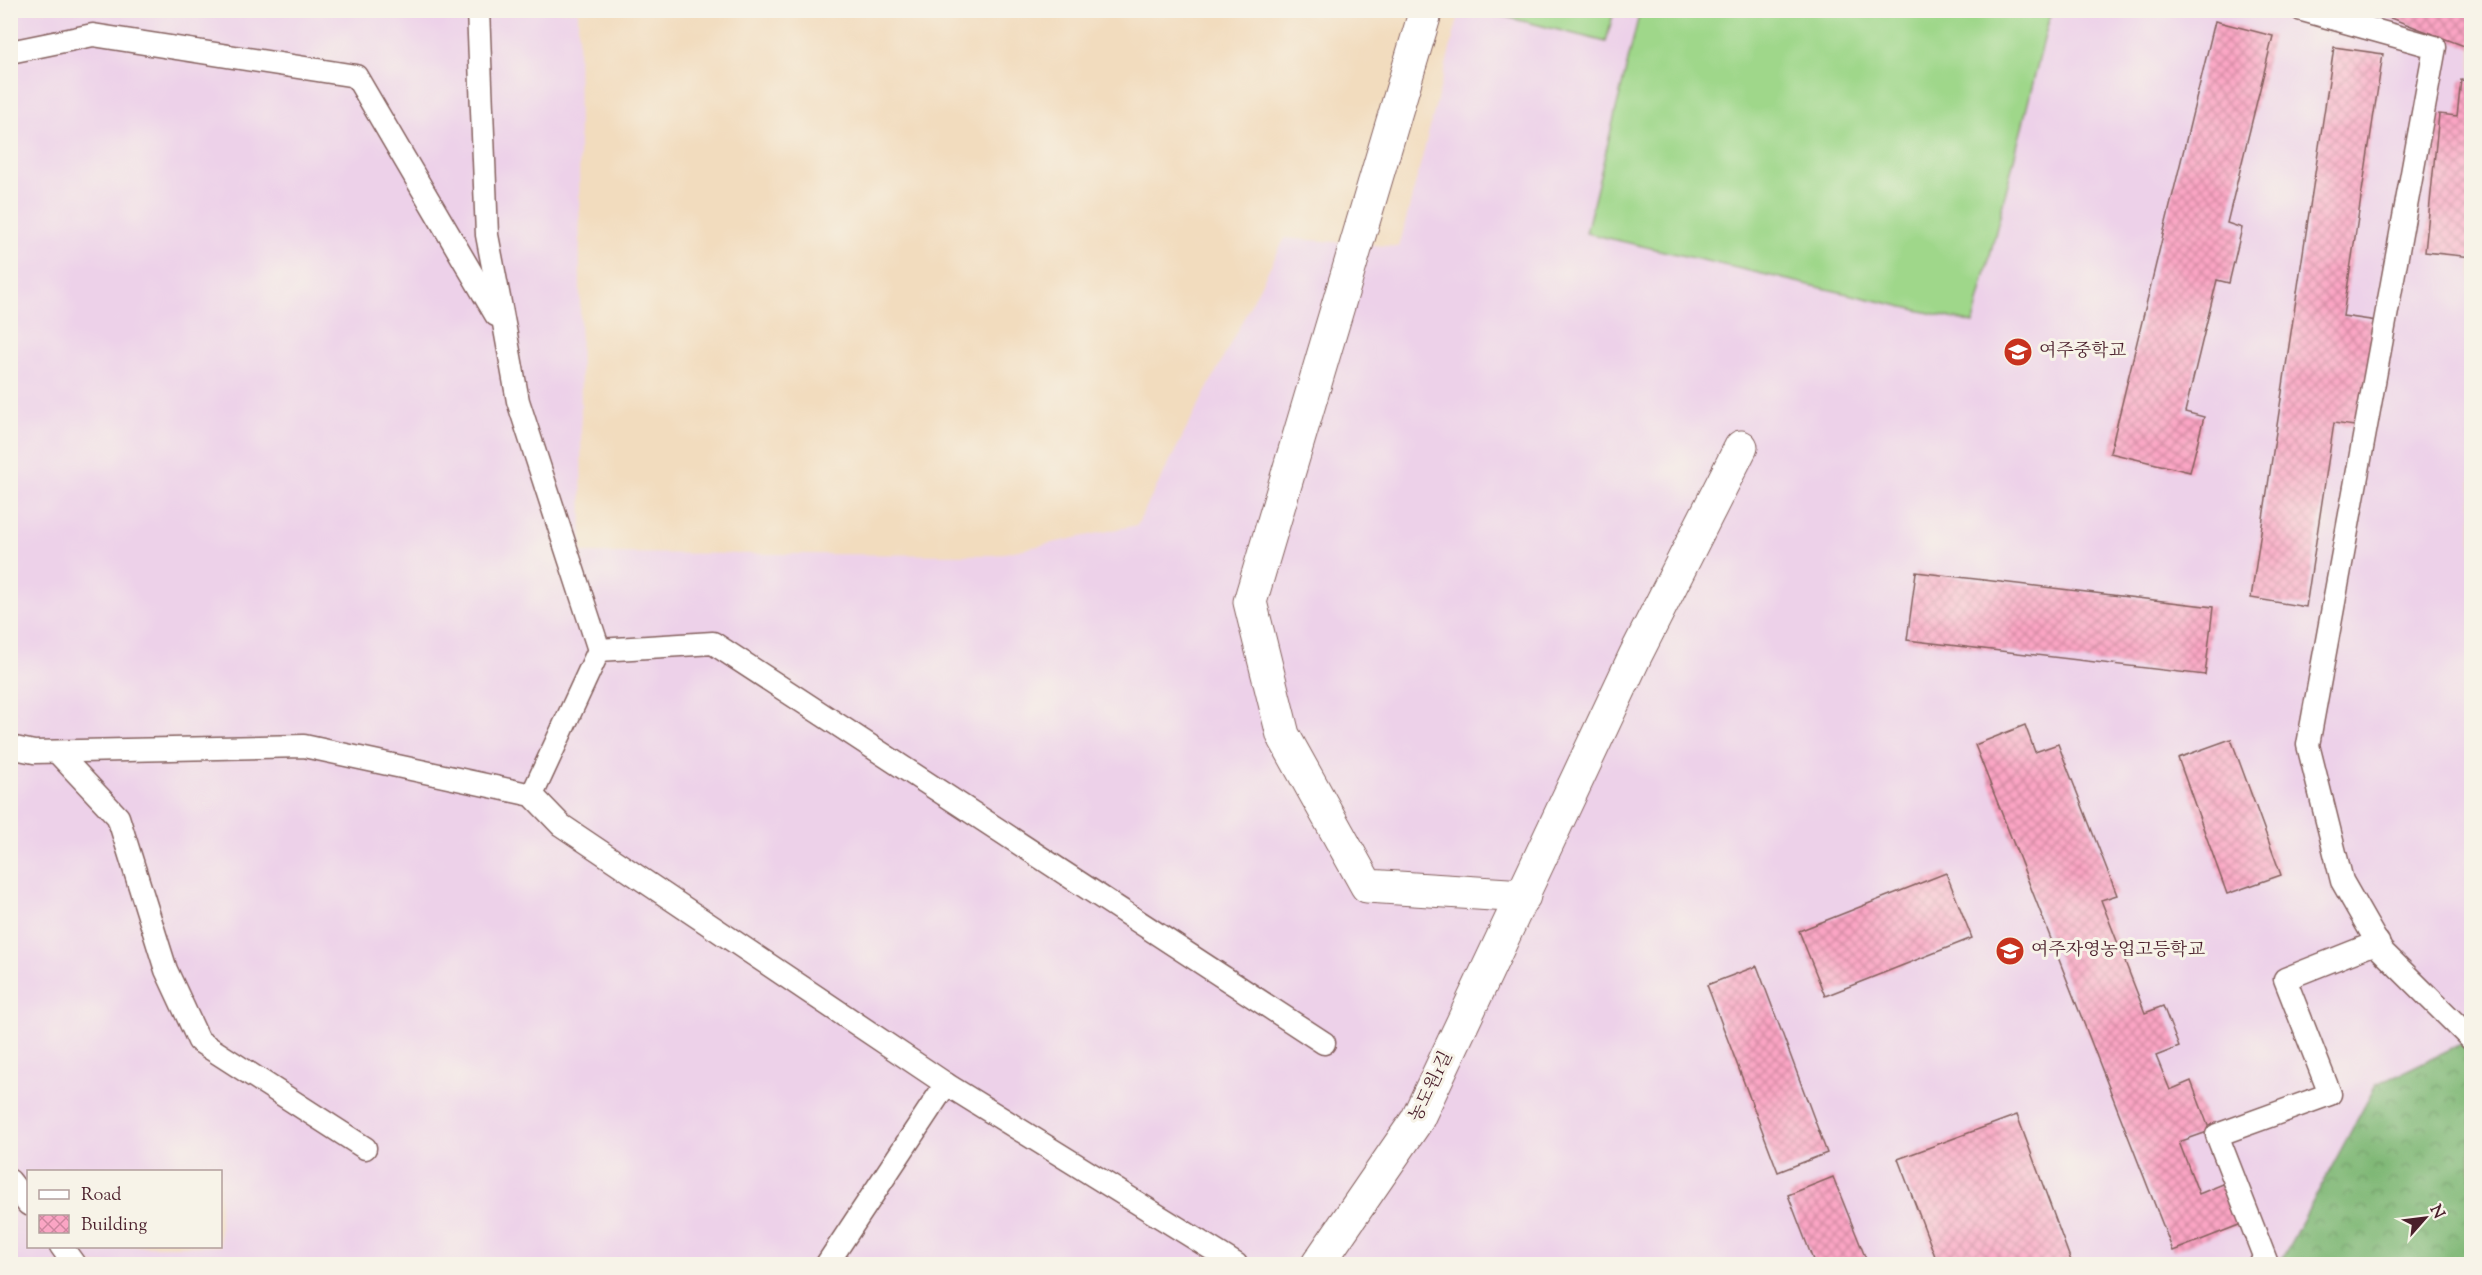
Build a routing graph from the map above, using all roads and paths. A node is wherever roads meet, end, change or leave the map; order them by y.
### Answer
1 (478, 10) edge
2 (1426, 10) edge
3 (2302, 10) edge
4 (10, 52) edge
5 (505, 329) junction
6 (1741, 447) dead end
7 (599, 650) junction
8 (10, 747) edge
9 (57, 752) junction
10 (532, 795) junction
11 (1524, 896) junction
12 (2378, 942) junction
13 (2472, 1040) edge
14 (1324, 1043) dead end
15 (946, 1084) junction
16 (365, 1148) dead end
17 (10, 1181) edge
18 (27, 1203) edge
19 (62, 1248) edge
20 (74, 1264) edge
21 (827, 1264) edge
22 (1236, 1264) edge
23 (1318, 1264) edge
24 (2260, 1264) edge

1 - 5 lane
2 - 11 street
3 - 12 lane
4 - 5 lane
5 - 7 lane
6 - 11 street, 농도원1길
7 - 10 lane
7 - 14 lane
8 - 9 lane
9 - 10 lane
9 - 16 lane
10 - 15 lane
11 - 23 street, 농도원1길
12 - 13 lane
12 - 24 lane
15 - 21 lane
15 - 22 lane
17 - 18 lane
19 - 20 lane

